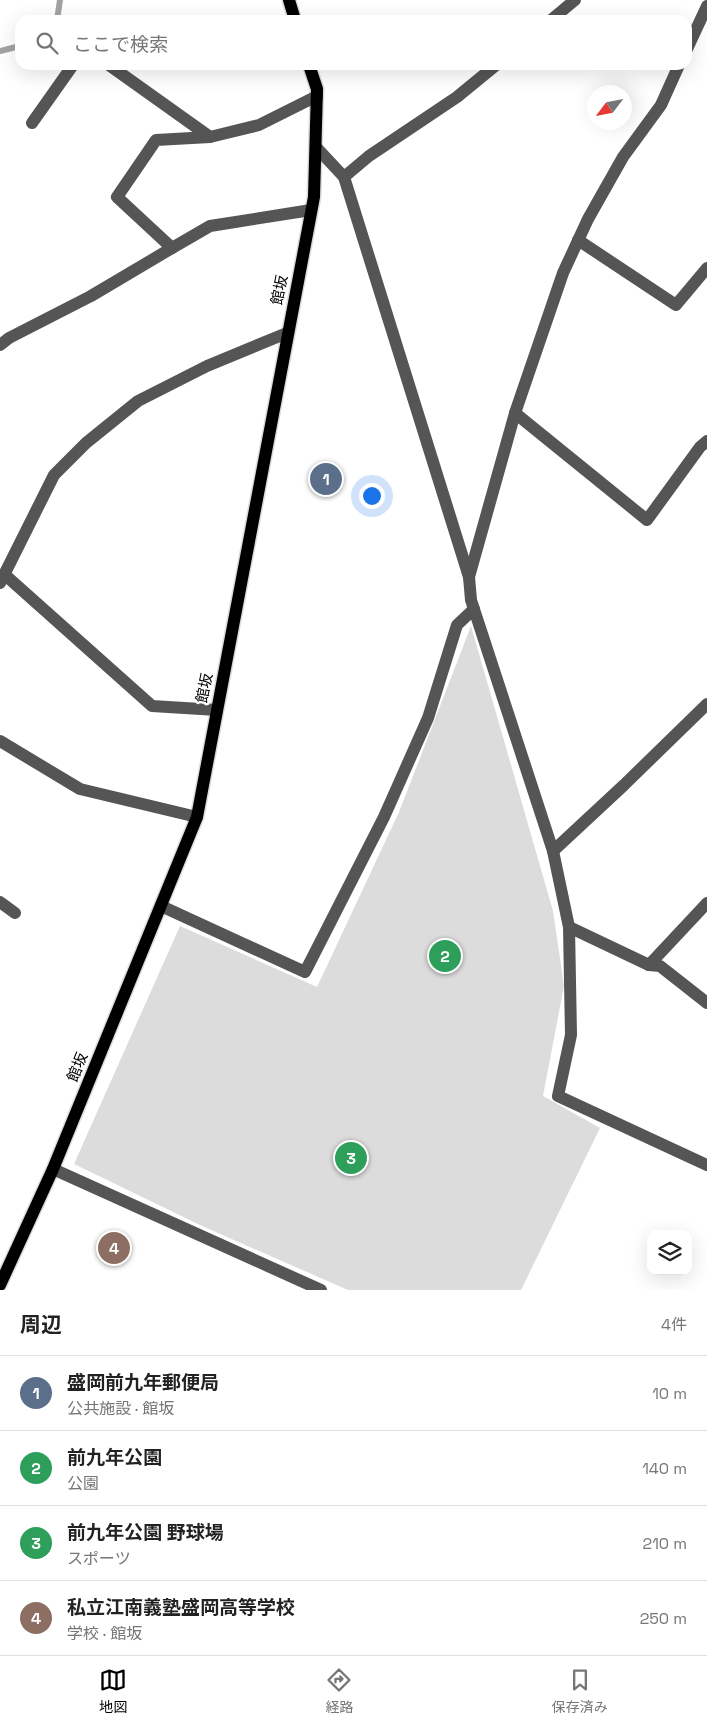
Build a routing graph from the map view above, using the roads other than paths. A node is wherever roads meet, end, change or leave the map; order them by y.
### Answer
1 (289, 0) edge
2 (575, 0) edge
3 (707, 6) edge
4 (294, 15) edge
5 (557, 15) edge
6 (692, 38) edge
7 (69, 70) edge
8 (116, 70) edge
9 (310, 70) edge
10 (490, 70) edge
11 (677, 70) edge
12 (317, 96) junction
13 (32, 123) dead end
14 (210, 137) junction
15 (316, 147) junction
16 (344, 177) junction
17 (311, 210) junction
18 (578, 240) junction
19 (172, 248) junction
20 (707, 268) edge
21 (288, 332) junction
22 (0, 345) edge
23 (515, 413) junction
24 (707, 441) edge
25 (469, 577) junction
26 (2, 578) edge
27 (474, 609) junction
28 (707, 704) edge
29 (217, 710) junction
30 (0, 741) edge
31 (198, 817) junction
32 (553, 850) junction
33 (0, 902) edge
34 (707, 904) edge
35 (161, 906) junction
36 (15, 913) dead end
37 (569, 926) junction
38 (649, 965) junction
39 (707, 1003) edge
40 (707, 1165) edge
41 (53, 1168) junction
42 (0, 1285) edge
43 (321, 1290) edge

1 - 4 main road
2 - 5 street
3 - 6 street
7 - 13 street
8 - 14 street
9 - 12 main road, 館坂
10 - 16 street
11 - 18 street
12 - 14 street
12 - 15 main road, 館坂
14 - 19 street
15 - 16 street
15 - 17 main road, 館坂
16 - 25 street
17 - 19 street
17 - 21 main road, 館坂
18 - 20 street
18 - 23 street
19 - 22 street
21 - 26 street
21 - 29 main road, 館坂
23 - 24 street
23 - 25 street
25 - 27 street
26 - 29 street
27 - 32 street
27 - 35 street
28 - 32 street
29 - 31 main road, 館坂
30 - 31 street
31 - 35 main road, 館坂
32 - 37 street
33 - 36 street
34 - 38 street
35 - 41 main road, 館坂
37 - 38 street
37 - 40 street
38 - 39 street
41 - 42 main road, 館坂
41 - 43 street

